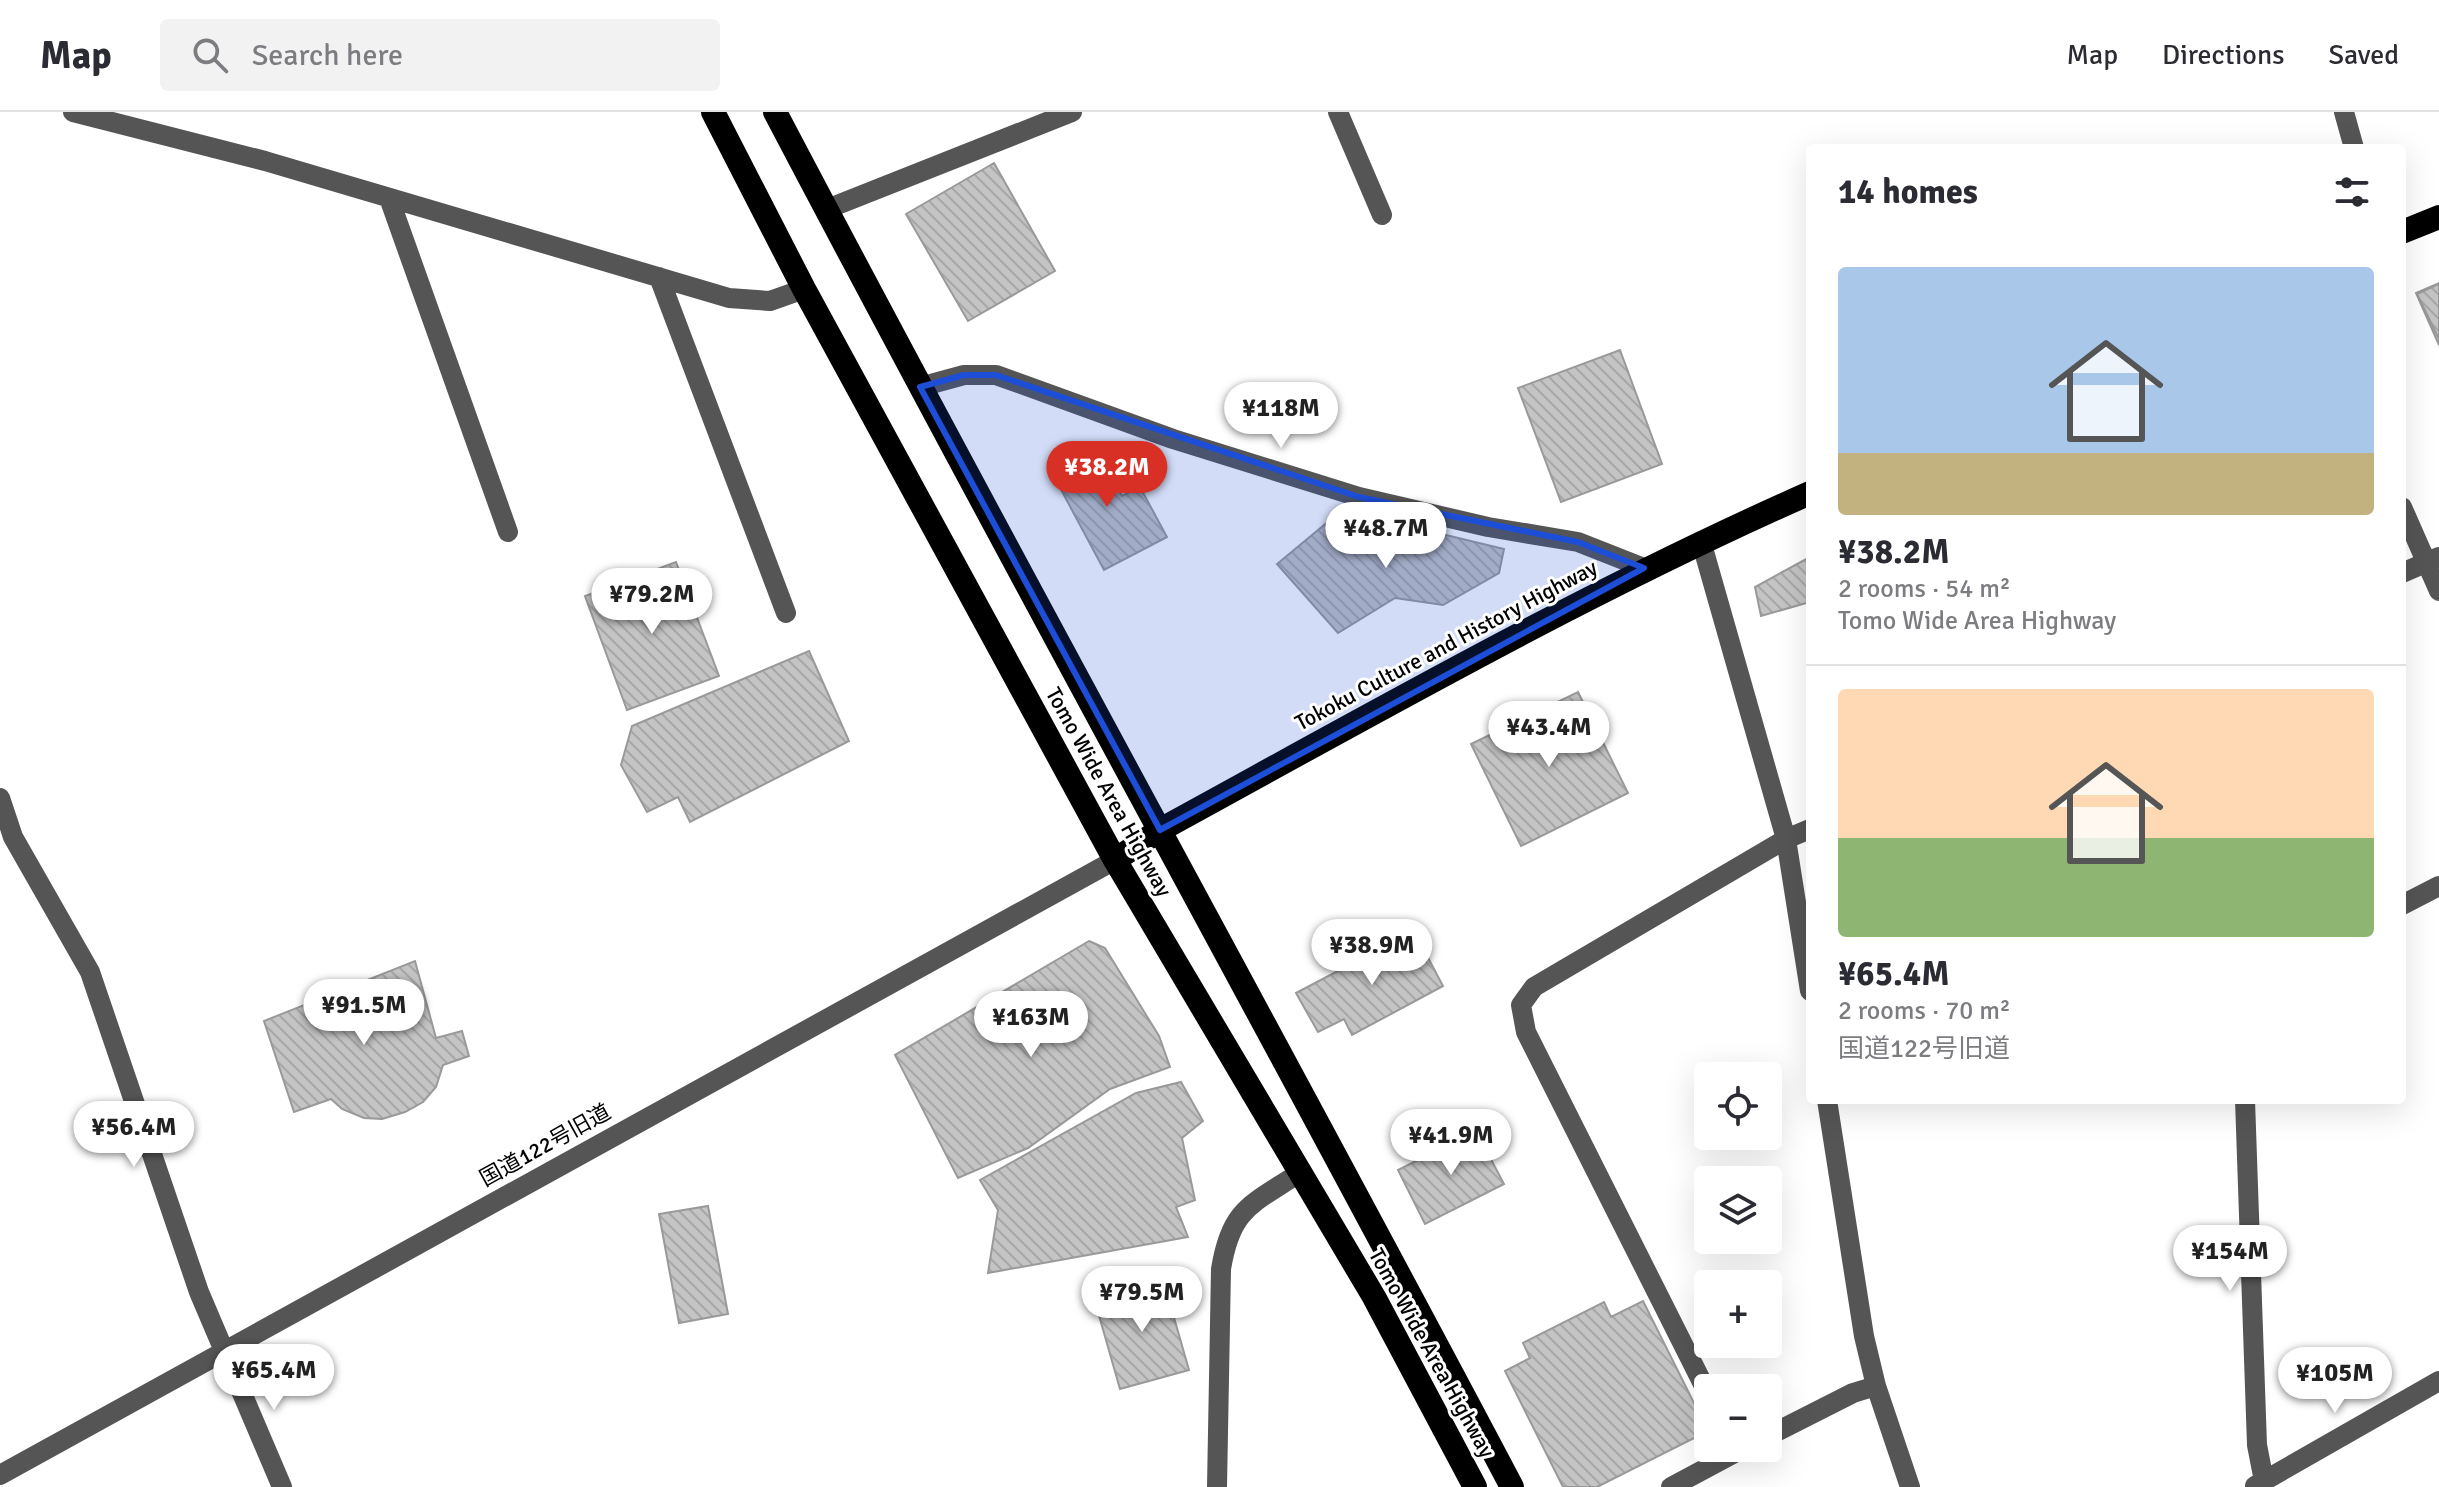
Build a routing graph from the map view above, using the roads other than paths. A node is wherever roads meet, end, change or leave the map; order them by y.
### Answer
1 (73, 112) edge
2 (713, 112) edge
3 (775, 112) edge
4 (1072, 112) edge
5 (1338, 112) edge
6 (2344, 112) edge
7 (2353, 144) edge
8 (389, 198) junction
9 (827, 209) junction
10 (1382, 215) dead end
11 (2439, 217) edge
12 (2406, 230) edge
13 (659, 277) junction
14 (804, 289) junction
15 (920, 387) junction
16 (1806, 495) edge
17 (2406, 514) edge
18 (508, 532) dead end
19 (1701, 541) junction
20 (2433, 560) edge
21 (1644, 568) junction
22 (2406, 571) edge
23 (2439, 591) edge
24 (786, 613) dead end
25 (0, 798) edge
26 (1160, 830) junction
27 (1806, 831) edge
28 (1786, 839) junction
29 (1115, 860) junction
30 (2439, 886) edge
31 (2406, 903) edge
32 (1806, 966) edge
33 (1828, 1104) edge
34 (2245, 1104) edge
35 (1299, 1173) junction
36 (222, 1350) junction
37 (1698, 1374) edge
38 (2439, 1381) edge
39 (1876, 1386) junction
40 (1782, 1429) edge
41 (1716, 1462) edge
42 (0, 1475) edge
43 (2259, 1484) edge
44 (287, 1485) edge
45 (1217, 1487) edge
46 (1475, 1487) edge
47 (1512, 1487) edge
48 (1671, 1487) edge
49 (1910, 1487) edge

1 - 8 street
2 - 14 highway, Tomo Wide Area Highway
3 - 9 highway, Tomo Wide Area Highway
4 - 9 street
5 - 10 street
6 - 7 street
8 - 13 street
8 - 18 street
9 - 15 highway, Tomo Wide Area Highway
11 - 12 highway
13 - 14 street
13 - 24 street
14 - 29 highway, Tomo Wide Area Highway
15 - 21 street
15 - 26 highway, Tomo Wide Area Highway
16 - 19 highway, Tokoku Culture and History Highway
17 - 20 street
19 - 21 highway, Tokoku Culture and History Highway
19 - 28 street
20 - 22 street
20 - 23 street
21 - 26 highway, Tokoku Culture and History Highway
25 - 36 street
26 - 29 highway, Tokoku Culture and History Highway
26 - 47 highway, Tomo Wide Area Highway
27 - 28 street
28 - 32 street
28 - 37 street
29 - 35 highway, Tomo Wide Area Highway
29 - 36 street, 国道122号旧道
30 - 31 street
33 - 39 street
34 - 43 street
35 - 45 street
35 - 46 highway, Tomo Wide Area Highway
36 - 42 street, 国道122号旧道
36 - 44 street
38 - 43 street
39 - 40 street
39 - 49 street
41 - 48 street

